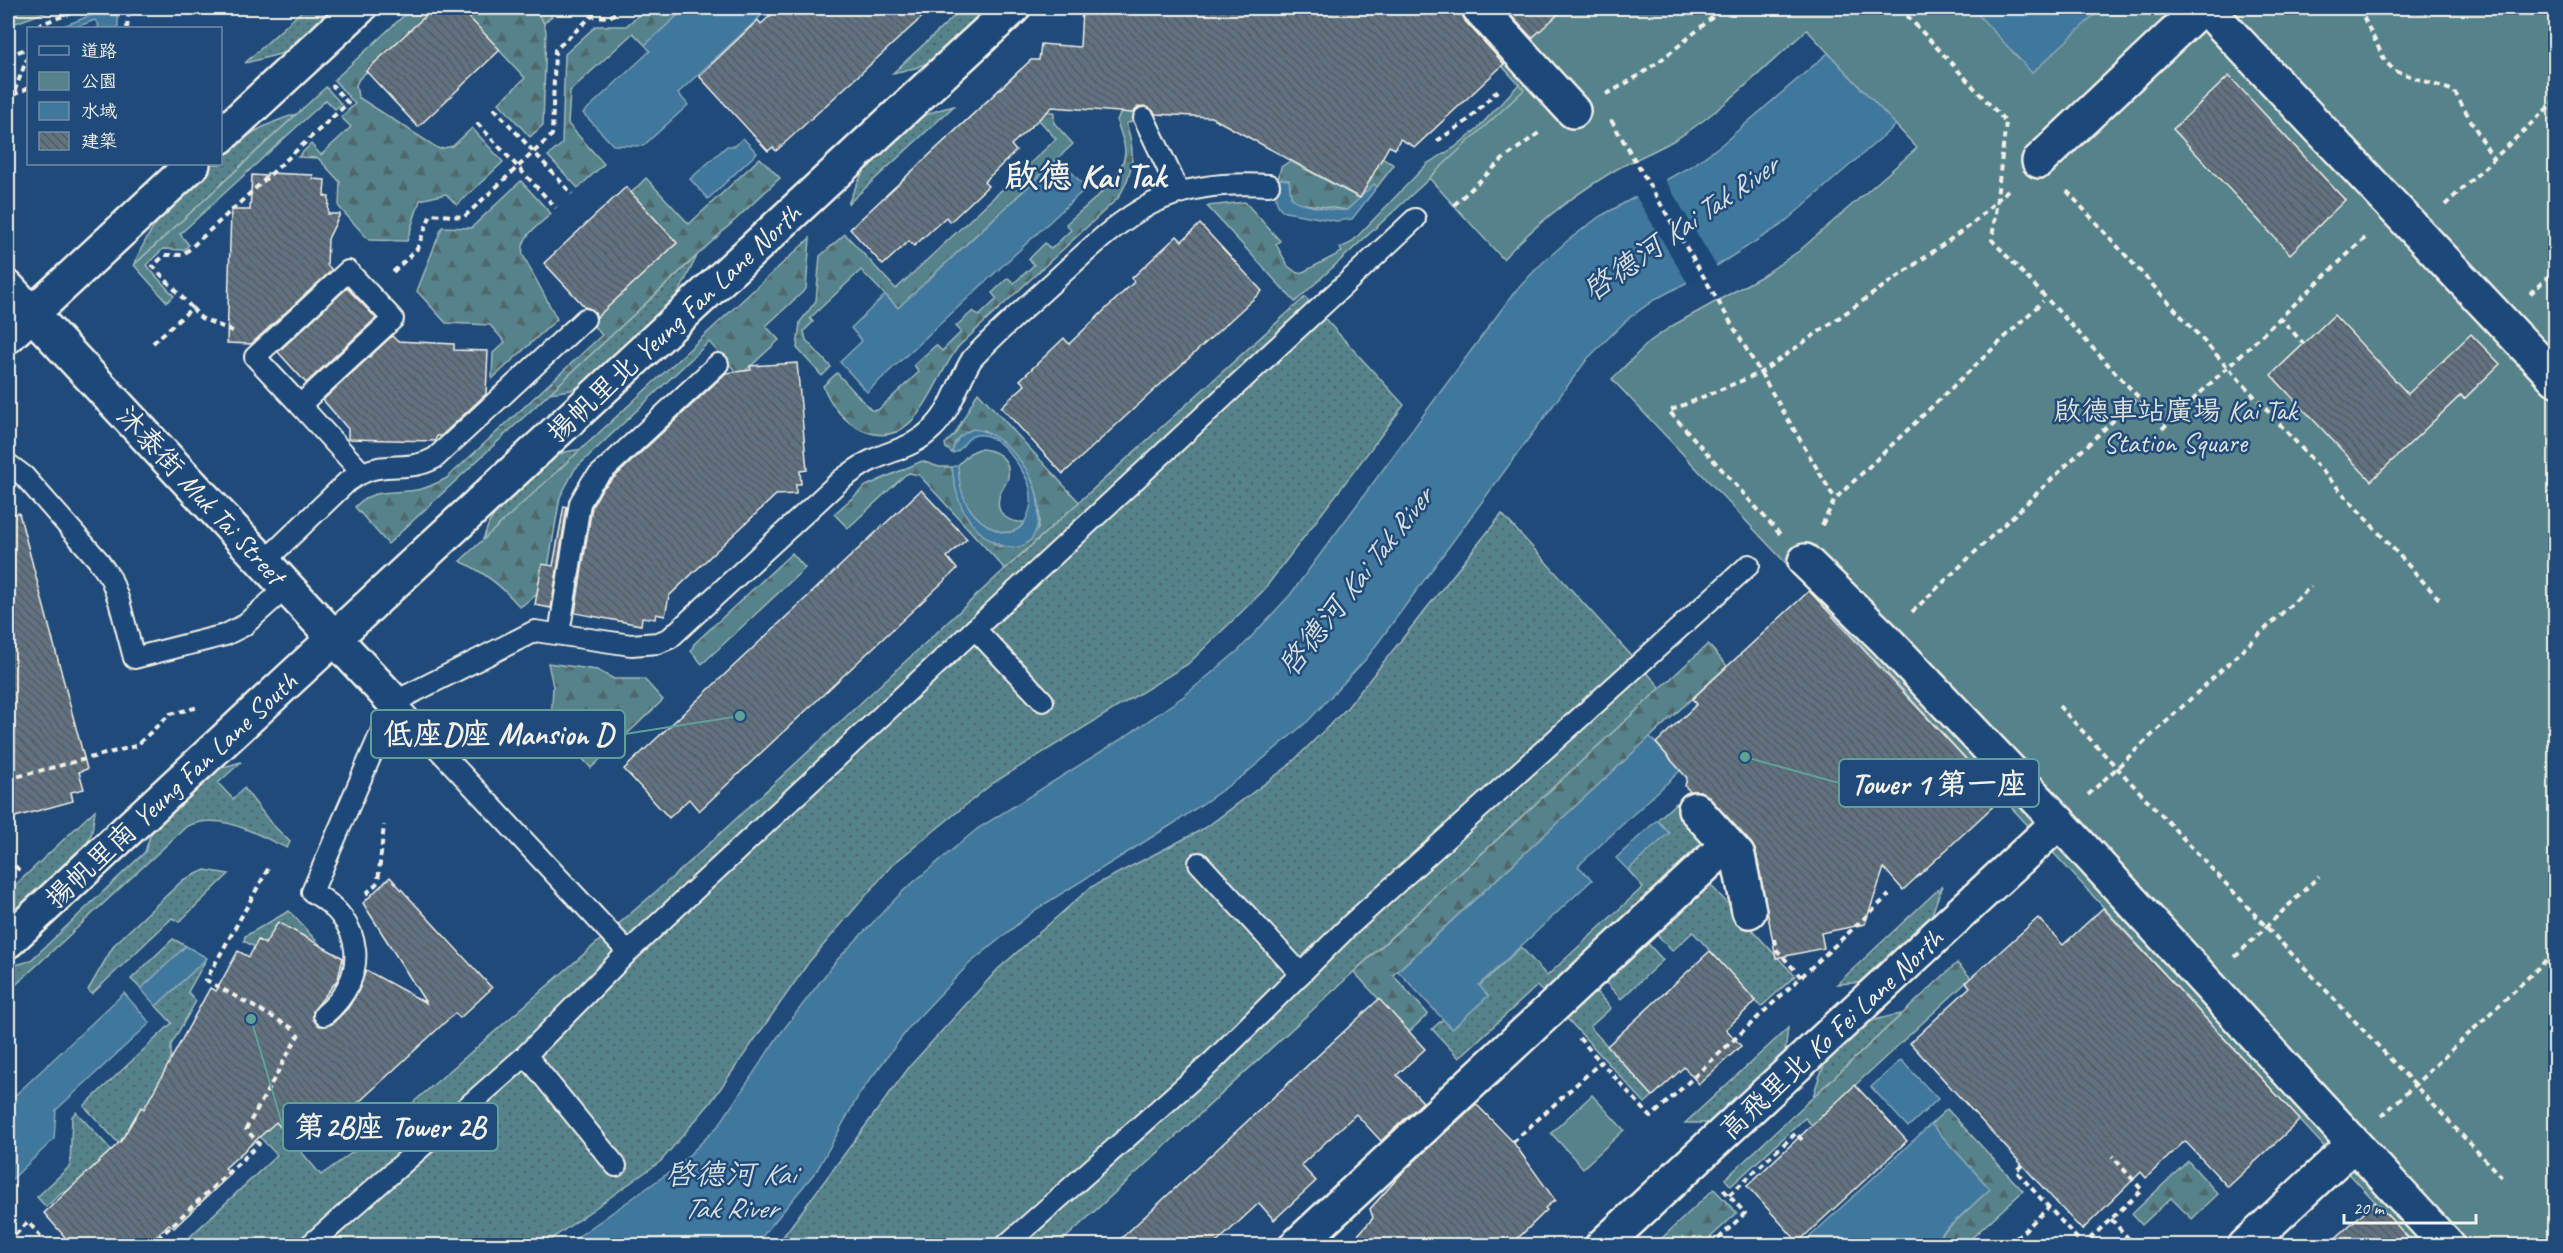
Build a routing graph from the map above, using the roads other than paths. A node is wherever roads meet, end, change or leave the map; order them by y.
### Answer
1 (360, 8) edge
2 (1013, 8) edge
3 (1479, 8) edge
4 (2201, 8) edge
5 (2206, 8) edge
6 (1573, 111) dead end
7 (1144, 118) dead end
8 (222, 135) edge
9 (2039, 160) road end
10 (192, 165) edge
11 (1269, 185) dead end
12 (1179, 192) junction
13 (1415, 219) dead end
14 (8, 288) edge
15 (31, 314) junction
16 (585, 319) dead end
17 (8, 336) edge
18 (718, 364) dead end
19 (2556, 379) edge
20 (300, 405) junction
21 (8, 464) edge
22 (362, 473) junction
23 (1805, 561) road end
24 (264, 562) junction
25 (1749, 565) dead end
26 (287, 587) junction
27 (975, 629) junction
28 (559, 634) junction
29 (335, 639) junction
30 (1043, 700) dead end
31 (394, 702) junction
32 (1695, 809) dead end
33 (2059, 822) junction
34 (1727, 845) junction
35 (1199, 863) dead end
36 (1749, 911) dead end
37 (8, 941) edge
38 (628, 952) junction
39 (1301, 974) junction
40 (324, 1015) dead end
41 (526, 1055) junction
42 (2354, 1143) junction
43 (616, 1166) dead end
44 (309, 1245) edge
45 (1005, 1245) edge
46 (1296, 1245) edge
47 (1602, 1245) edge
48 (2245, 1245) edge
49 (2448, 1245) edge

1 - 8 street
2 - 29 street, 揚帆里北 Yeung Fan Lane North
3 - 6 street
4 - 9 street
5 - 19 street
7 - 12 lane
10 - 15 street
11 - 12 lane
12 - 28 lane
13 - 27 lane
14 - 15 street, 沐泰街 Muk Tai Street
15 - 17 street
15 - 24 street, 沐泰街 Muk Tai Street
16 - 22 lane
18 - 28 lane
20 - 20 lane
20 - 22 lane
21 - 26 lane
22 - 24 lane
23 - 33 street
24 - 26 street, 沐泰街 Muk Tai Street
25 - 39 lane
26 - 29 street, 沐泰街 Muk Tai Street
27 - 30 lane
27 - 38 lane
28 - 31 lane
29 - 31 street, 沐泰街 Muk Tai Street
29 - 37 street, 揚帆里南 Yeung Fan Lane South
31 - 38 lane
31 - 40 lane
32 - 34 street
33 - 42 street
33 - 47 street, 高飛里北 Ko Fei Lane North
34 - 36 street
34 - 46 street
35 - 39 lane
38 - 41 lane
39 - 45 lane
41 - 43 lane
41 - 44 lane
42 - 48 street
42 - 49 street

